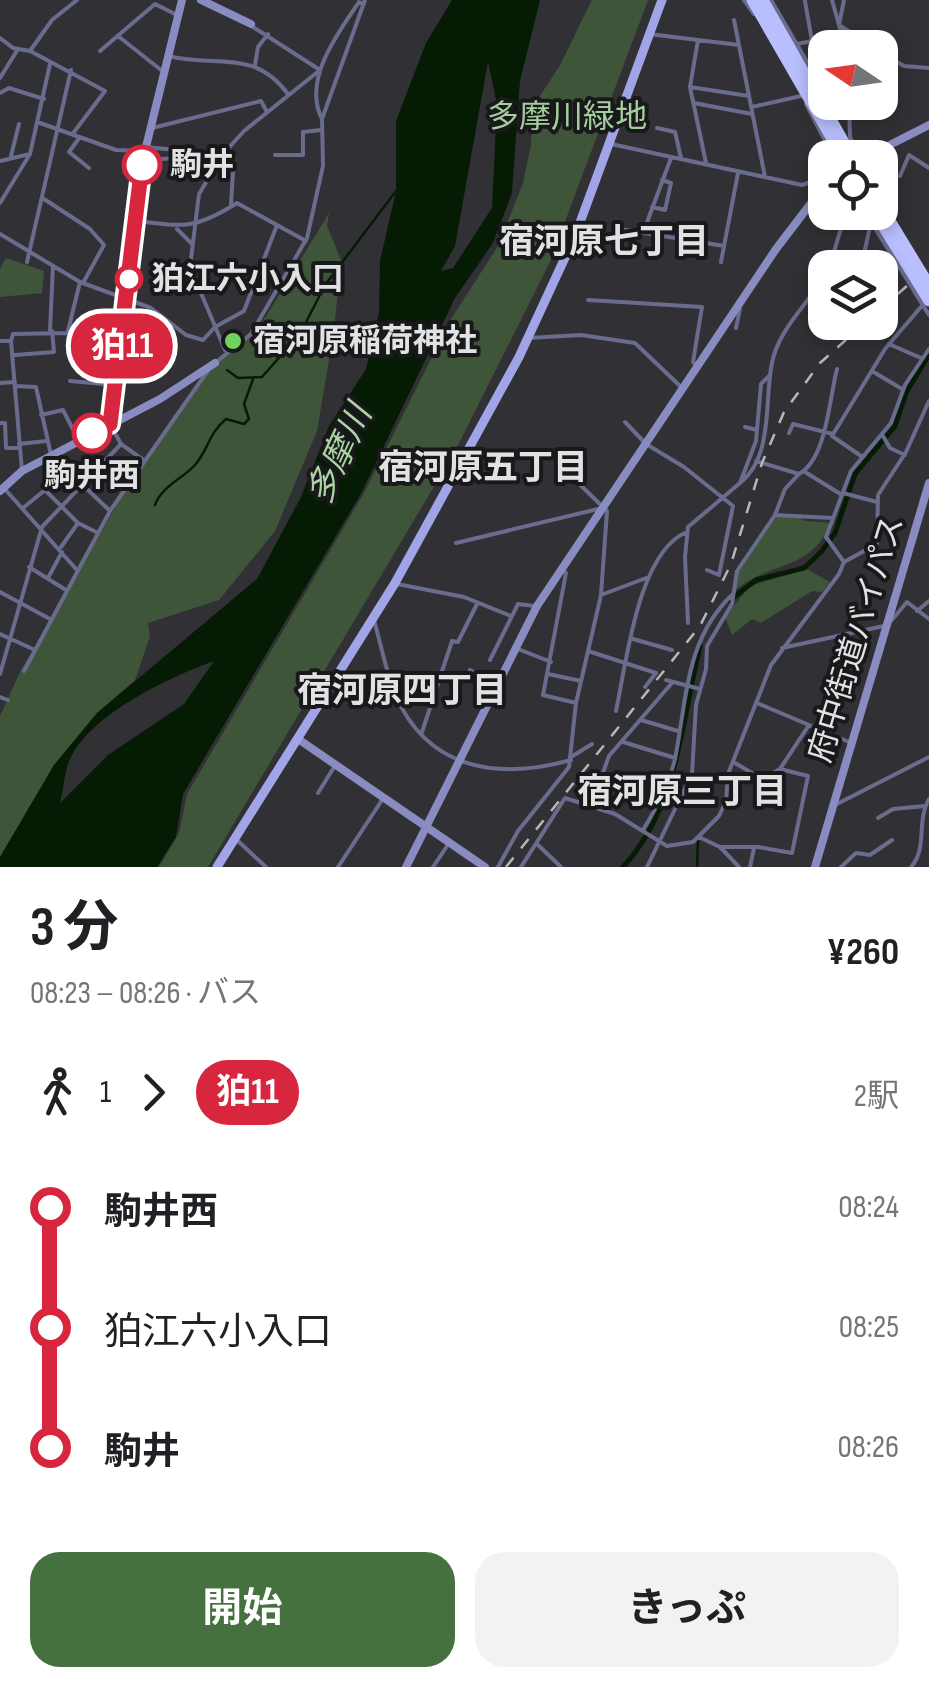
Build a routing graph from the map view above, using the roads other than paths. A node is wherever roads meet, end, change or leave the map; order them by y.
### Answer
1 (78, 0) edge
2 (182, 0) edge
3 (201, 0) edge
4 (662, 0) edge
5 (744, 0) edge
6 (752, 0) edge
7 (763, 0) edge
8 (771, 0) edge
9 (832, 0) edge
10 (844, 0) edge
11 (804, 1) edge
12 (364, 2) edge
13 (177, 15) junction
14 (734, 20) dead end
15 (250, 24) joint
16 (839, 25) junction
17 (840, 30) edge
18 (847, 30) edge
19 (268, 34) junction
20 (649, 34) junction
21 (118, 36) junction
22 (0, 38) edge
23 (698, 40) junction
24 (797, 44) junction
25 (739, 45) junction
26 (18, 49) junction
27 (30, 51) junction
28 (100, 51) dead end
29 (168, 56) junction
30 (808, 62) edge
31 (898, 62) edge
32 (50, 64) junction
33 (255, 65) junction
34 (929, 68) edge
35 (71, 70) junction
36 (320, 70) junction
37 (165, 73) junction
38 (0, 78) edge
39 (690, 87) junction
40 (0, 93) edge
41 (288, 94) junction
42 (808, 95) edge
43 (749, 96) junction
44 (802, 97) junction
45 (44, 98) junction
46 (694, 104) junction
47 (752, 110) junction
48 (267, 112) junction
49 (322, 119) junction
50 (40, 123) junction
51 (19, 124) dead end
52 (929, 125) edge
53 (56, 128) junction
54 (152, 128) junction
55 (657, 128) dead end
56 (321, 130) junction
57 (74, 132) junction
58 (82, 135) junction
59 (825, 140) edge
60 (833, 140) edge
61 (843, 140) edge
62 (898, 140) edge
63 (610, 144) junction
64 (145, 152) junction
65 (224, 153) junction
66 (30, 154) junction
67 (11, 156) junction
68 (275, 156) dead end
69 (671, 157) junction
70 (0, 160) edge
71 (185, 160) junction
72 (682, 160) junction
73 (706, 166) junction
74 (89, 168) dead end
75 (929, 168) edge
76 (738, 173) junction
77 (900, 176) dead end
78 (765, 177) junction
79 (662, 180) junction
80 (808, 183) edge
81 (43, 199) junction
82 (0, 202) edge
83 (232, 206) junction
84 (652, 207) junction
85 (808, 209) edge
86 (138, 221) junction
87 (195, 224) junction
88 (277, 225) junction
89 (176, 228) junction
90 (620, 229) dead end
91 (879, 230) edge
92 (880, 230) edge
93 (896, 230) edge
94 (643, 233) junction
95 (0, 234) edge
96 (306, 241) junction
97 (192, 243) junction
98 (724, 246) junction
99 (30, 253) junction
100 (924, 261) dead end
101 (27, 262) dead end
102 (721, 262) dead end
103 (53, 264) junction
104 (904, 277) junction
105 (81, 282) junction
106 (929, 285) edge
107 (808, 298) edge
108 (127, 300) junction
109 (588, 300) dead end
110 (742, 300) junction
111 (926, 301) edge
112 (929, 315) edge
113 (215, 326) junction
114 (736, 328) dead end
115 (51, 331) junction
116 (68, 333) junction
117 (528, 338) junction
118 (0, 341) edge
119 (11, 341) junction
120 (890, 344) junction
121 (122, 345) junction
122 (929, 349) edge
123 (134, 350) dead end
124 (226, 352) junction
125 (12, 356) junction
126 (921, 358) junction
127 (213, 365) junction
128 (697, 366) junction
129 (836, 369) dead end
130 (872, 371) junction
131 (770, 375) junction
132 (70, 381) dead end
133 (0, 384) edge
134 (15, 384) junction
135 (116, 385) junction
136 (682, 388) junction
137 (903, 390) junction
138 (929, 401) edge
139 (41, 415) junction
140 (625, 422) dead end
141 (0, 424) edge
142 (110, 424) junction
143 (745, 427) dead end
144 (822, 429) junction
145 (757, 430) junction
146 (789, 433) dead end
147 (833, 434) junction
148 (884, 437) junction
149 (80, 440) junction
150 (46, 441) junction
151 (121, 444) junction
152 (646, 444) junction
153 (18, 446) junction
154 (904, 455) junction
155 (51, 456) junction
156 (861, 456) junction
157 (142, 460) junction
158 (756, 461) junction
159 (78, 463) dead end
160 (22, 471) junction
161 (67, 471) junction
162 (567, 472) dead end
163 (802, 473) junction
164 (740, 483) junction
165 (929, 483) edge
166 (82, 484) junction
167 (1, 489) edge
168 (45, 490) junction
169 (844, 494) junction
170 (721, 498) junction
171 (877, 502) junction
172 (62, 506) junction
173 (603, 507) junction
174 (23, 508) junction
175 (110, 511) junction
176 (775, 515) junction
177 (835, 518) junction
178 (78, 523) junction
179 (42, 527) junction
180 (687, 532) junction
181 (98, 533) junction
182 (456, 544) dead end
183 (61, 550) junction
184 (844, 562) junction
185 (29, 567) junction
186 (562, 568) junction
187 (77, 570) junction
188 (707, 570) dead end
189 (48, 578) junction
190 (646, 578) junction
191 (395, 584) junction
192 (66, 590) junction
193 (0, 592) edge
194 (600, 595) junction
195 (732, 597) junction
196 (18, 601) junction
197 (929, 602) edge
198 (477, 604) junction
199 (536, 606) junction
200 (917, 611) junction
201 (511, 616) junction
202 (50, 619) junction
203 (374, 619) junction
204 (929, 619) edge
205 (688, 623) dead end
206 (886, 626) junction
207 (0, 634) edge
208 (632, 638) junction
209 (12, 639) junction
210 (516, 648) junction
211 (782, 648) junction
212 (35, 650) junction
213 (672, 650) dead end
214 (588, 651) junction
215 (490, 660) dead end
216 (627, 661) junction
217 (551, 662) junction
218 (470, 670) dead end
219 (24, 671) dead end
220 (0, 674) edge
221 (548, 674) junction
222 (581, 682) junction
223 (497, 685) junction
224 (645, 686) dead end
225 (688, 686) junction
226 (698, 689) junction
227 (0, 697) edge
228 (8, 700) dead end
229 (576, 703) junction
230 (757, 703) junction
231 (616, 711) dead end
232 (641, 720) junction
233 (809, 725) junction
234 (678, 731) junction
235 (421, 733) junction
236 (298, 739) junction
237 (623, 742) junction
238 (852, 742) junction
239 (592, 744) dead end
240 (929, 757) edge
241 (571, 758) junction
242 (675, 758) junction
243 (460, 760) junction
244 (735, 762) junction
245 (336, 764) junction
246 (780, 769) junction
247 (318, 794) dead end
248 (384, 796) junction
249 (929, 799) edge
250 (592, 806) junction
251 (833, 806) junction
252 (925, 806) junction
253 (878, 818) dead end
254 (428, 826) junction
255 (645, 832) junction
256 (234, 838) junction
257 (699, 838) junction
258 (892, 840) dead end
259 (450, 843) dead end
260 (661, 843) junction
261 (537, 844) junction
262 (720, 847) junction
263 (754, 848) junction
264 (256, 859) junction
265 (217, 867) edge
266 (250, 867) edge
267 (266, 867) edge
268 (338, 867) edge
269 (406, 867) edge
270 (433, 867) edge
271 (485, 867) edge
272 (498, 867) edge
273 (521, 867) edge
274 (561, 867) edge
275 (648, 867) edge
276 (739, 867) edge
277 (750, 867) edge
278 (815, 867) edge
279 (841, 867) edge
280 (911, 867) edge

1 - 27 street
2 - 13 street
3 - 15 street
4 - 20 main road
5 - 44 street
6 - 60 highway, bridge
7 - 61 highway, bridge
8 - 24 street
9 - 16 street
10 - 16 street
11 - 24 street
12 - 36 street
12 - 49 street
13 - 21 street
13 - 29 street
14 - 25 street
15 - 19 street
16 - 17 street
16 - 18 street
19 - 33 street
19 - 36 street
20 - 23 street
20 - 63 main road
21 - 28 street
21 - 37 street
22 - 26 street
23 - 25 street
23 - 39 street
24 - 30 street
25 - 43 street
26 - 27 street
26 - 38 street
27 - 32 street
29 - 33 street
29 - 37 street
31 - 34 street
32 - 35 street
32 - 45 street
33 - 41 street
35 - 53 street
35 - 57 street
36 - 41 street
36 - 49 street
37 - 54 street
39 - 43 street
39 - 46 street
40 - 45 street
41 - 48 street
42 - 44 street
43 - 47 street
44 - 47 street
44 - 59 street
45 - 50 street
46 - 47 street
46 - 73 street
47 - 78 street
48 - 54 street
48 - 65 street
49 - 56 street
50 - 53 street
50 - 66 street
51 - 67 street
52 - 62 street
53 - 57 street
53 - 81 street
54 - 64 street
55 - 72 street
56 - 68 street
56 - 96 street
57 - 58 street
58 - 64 street
58 - 74 street
63 - 69 street
63 - 117 main road
64 - 71 street
64 - 71 street
64 - 86 street
65 - 71 street
65 - 83 street
65 - 87 street
66 - 67 street
66 - 82 street
67 - 70 street
69 - 72 street
69 - 79 street
72 - 73 street
73 - 76 street
75 - 77 street
76 - 78 street
76 - 98 street
78 - 80 street
79 - 84 street
79 - 84 street
81 - 99 street
81 - 105 street
83 - 87 street
83 - 88 street
84 - 94 street
85 - 110 street
86 - 89 street
86 - 108 street
87 - 89 street
87 - 97 street
88 - 96 street
88 - 113 street
89 - 97 street
90 - 94 street
91 - 104 street
92 - 111 highway, bridge
93 - 106 highway, bridge
94 - 98 street
95 - 99 street
96 - 124 street
97 - 113 street
98 - 102 street
99 - 101 street
99 - 103 street
100 - 104 street
103 - 105 street
103 - 115 street
104 - 111 street
105 - 108 street
105 - 116 street
107 - 131 street
108 - 113 street
108 - 121 street
109 - 128 street
110 - 114 street
110 - 128 street
111 - 112 street
111 - 120 street
113 - 124 street
115 - 116 street
115 - 119 street
115 - 125 street
116 - 121 street
117 - 136 street
117 - 191 main road
118 - 119 street
119 - 125 street
120 - 126 street
120 - 130 street
121 - 123 street
121 - 135 street
122 - 126 street
124 - 127 street
125 - 134 street
126 - 137 street
127 - 142 street
127 - 157 street
128 - 136 street
129 - 144 street
130 - 137 street
130 - 147 street
131 - 145 street
131 - 158 street
132 - 135 street
133 - 134 street
134 - 139 street
134 - 153 street
135 - 142 street
136 - 152 street
137 - 148 street
138 - 154 street
139 - 149 street
139 - 150 street
140 - 152 street
141 - 153 street
142 - 149 street
142 - 151 street
143 - 145 street
144 - 146 street
144 - 147 street
144 - 163 street
145 - 164 street
147 - 156 street
148 - 154 street
148 - 156 street
149 - 155 street
150 - 153 street
150 - 155 street
151 - 157 street
151 - 166 street
152 - 170 street
152 - 173 street
153 - 160 street
154 - 171 street
155 - 160 street
155 - 161 street
156 - 169 street
157 - 175 street
158 - 163 street
158 - 164 street
159 - 161 street
160 - 167 street
161 - 166 street
161 - 168 street
162 - 173 street
163 - 169 street
163 - 176 street
164 - 170 street
165 - 206 street, 府中街道バイパス
166 - 172 street
166 - 175 street
167 - 174 street
168 - 172 street
168 - 174 street
169 - 171 street
169 - 177 street
170 - 180 street
170 - 188 street
171 - 184 street
172 - 178 street
172 - 179 street
173 - 182 street
173 - 186 street
173 - 194 street
174 - 179 street
175 - 181 street
176 - 177 street
176 - 195 street
177 - 184 street
178 - 181 street
178 - 183 street
179 - 183 street
179 - 185 street
180 - 190 street
180 - 205 street
181 - 187 street
183 - 187 street
183 - 189 street
184 - 211 street
185 - 189 street
185 - 196 street
186 - 199 street
186 - 217 street
187 - 192 street
189 - 192 street
190 - 194 street
190 - 208 street
191 - 198 street
191 - 203 main road
192 - 202 street
193 - 196 street
194 - 214 street
195 - 225 street
195 - 226 street
196 - 202 street
196 - 209 street
197 - 200 street
198 - 201 street
198 - 235 street
199 - 201 street
199 - 210 street
200 - 204 street
200 - 206 street
201 - 215 street
202 - 212 street
203 - 235 street
203 - 236 main road
206 - 211 street
206 - 238 street, 府中街道バイパス
207 - 209 street
208 - 213 street
208 - 216 street
209 - 212 street
209 - 220 street
210 - 217 street
210 - 223 street
211 - 230 street
212 - 219 street
214 - 216 street
214 - 222 street
216 - 224 street
216 - 231 street
217 - 221 street
218 - 223 street
221 - 222 street
221 - 229 street
222 - 229 street
223 - 243 street
225 - 226 street
225 - 232 street
225 - 234 street
226 - 260 street
227 - 228 street
229 - 241 street
230 - 233 street
230 - 244 street
232 - 234 street
232 - 237 street
233 - 238 street
233 - 246 street
234 - 242 street
235 - 243 street
236 - 245 street
236 - 256 main road
237 - 242 street
237 - 250 street
238 - 251 street, 府中街道バイパス
239 - 241 street
240 - 251 street
241 - 243 street
241 - 272 street
242 - 255 street
243 - 254 street
244 - 246 street
244 - 257 street
245 - 247 street
245 - 248 street
246 - 263 street
248 - 254 street
248 - 268 street
249 - 252 street
250 - 255 street
250 - 261 street
251 - 278 street, 府中街道バイパス
252 - 253 street
252 - 280 street
254 - 269 street
254 - 271 street
255 - 260 street
256 - 264 street
256 - 265 main road
257 - 260 street
257 - 262 street
258 - 279 street
259 - 270 street
260 - 275 street
261 - 273 street
261 - 274 street
262 - 263 street
262 - 276 street
263 - 277 street
264 - 266 street
264 - 267 street

